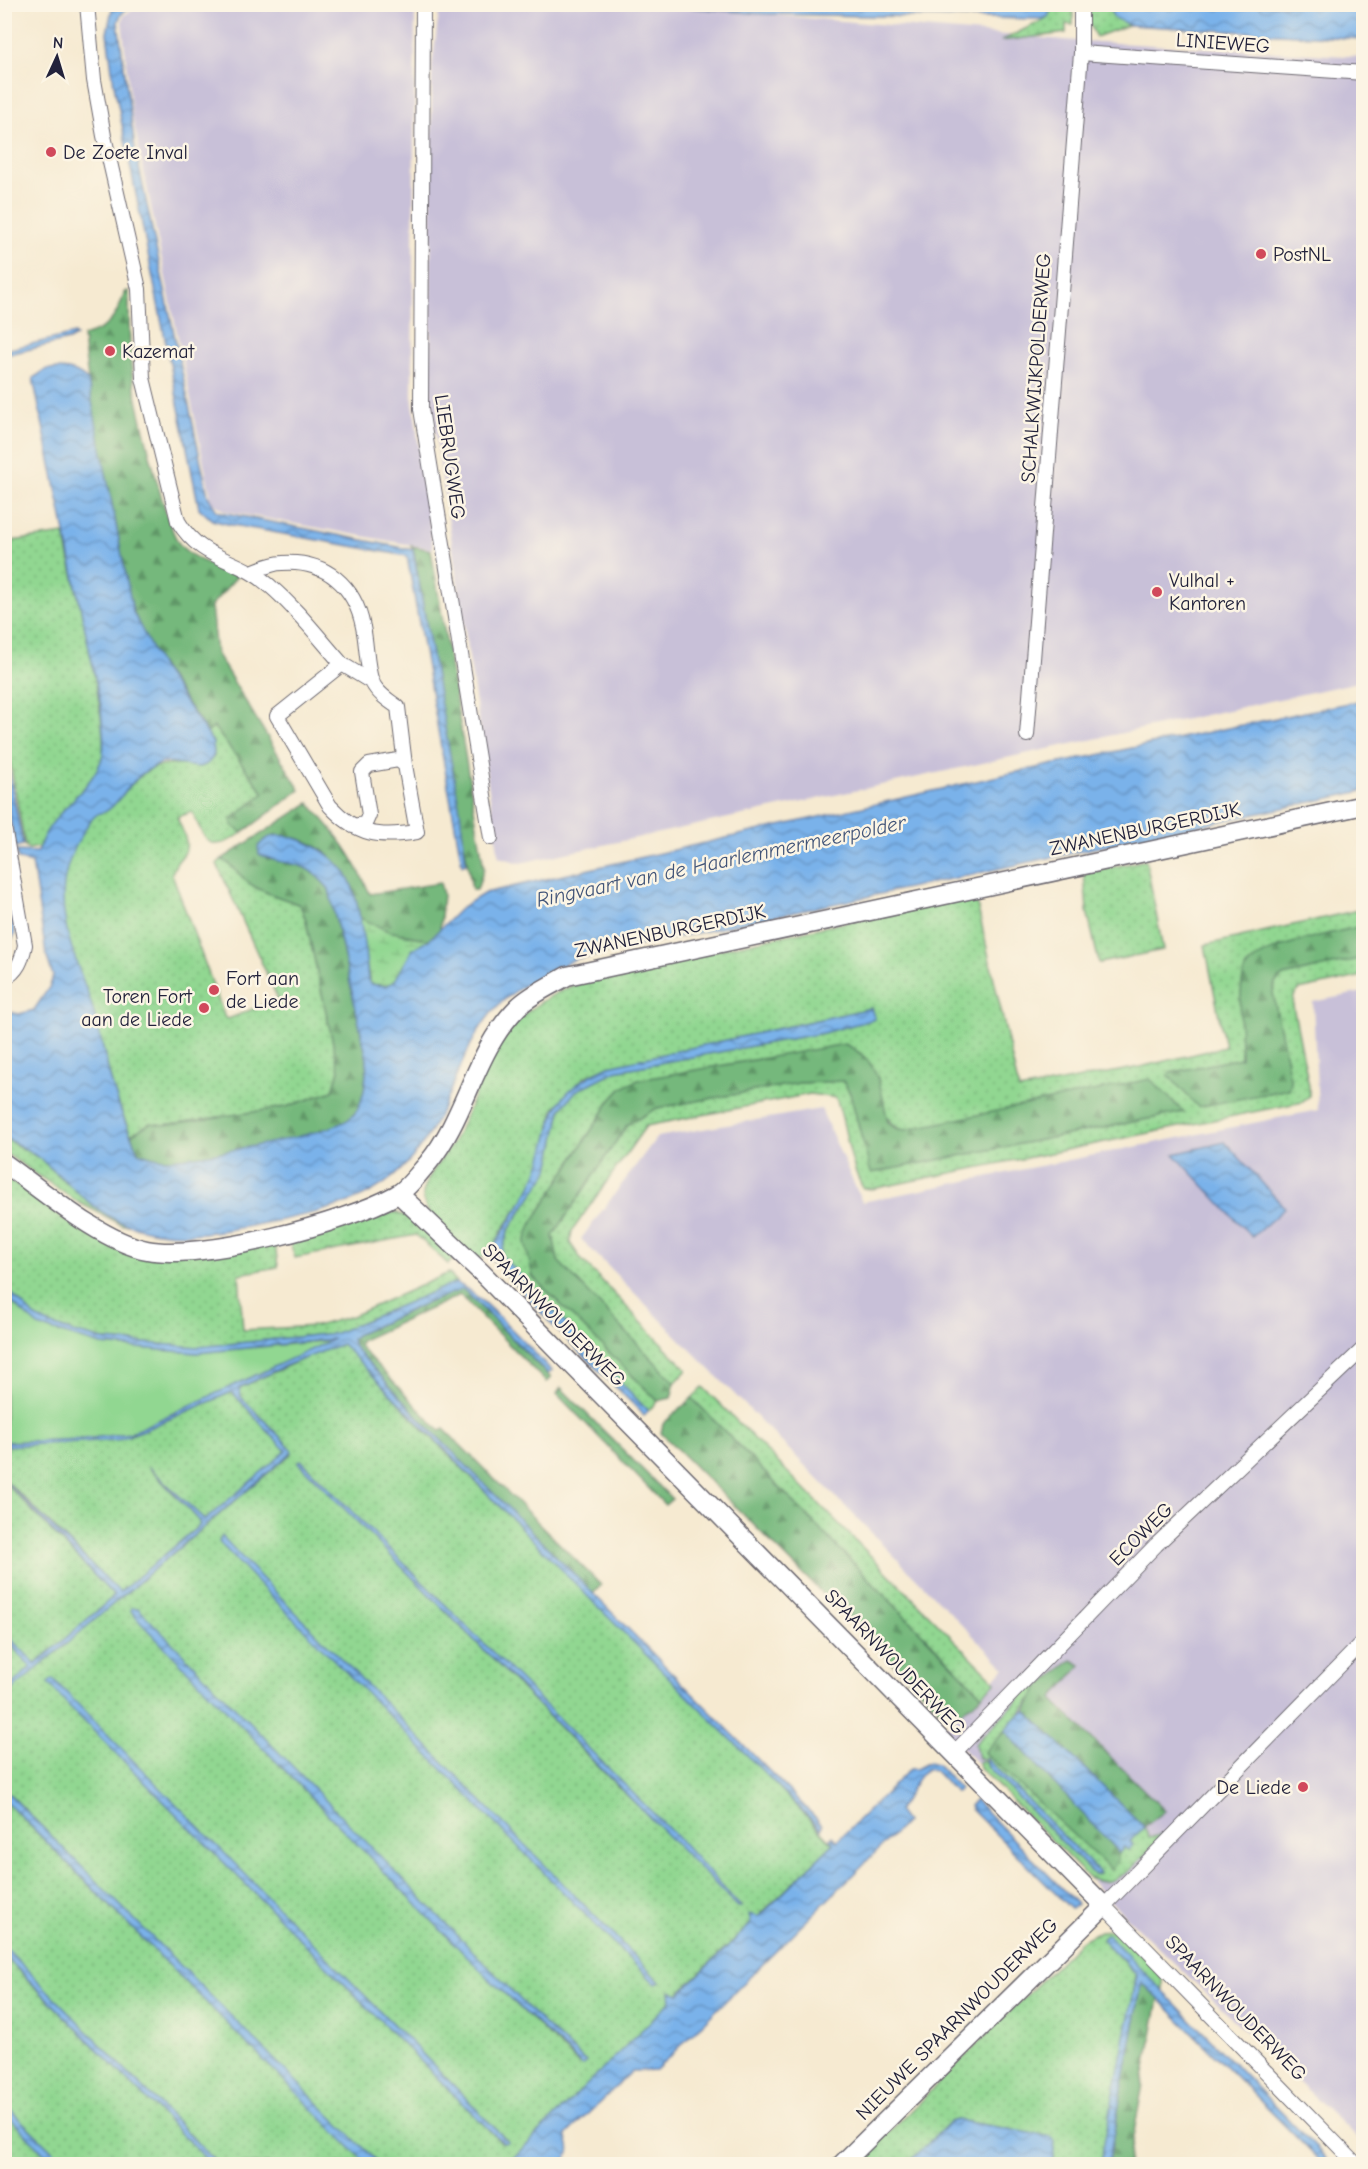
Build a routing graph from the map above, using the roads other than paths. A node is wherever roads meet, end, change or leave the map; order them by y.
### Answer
1 (87, 4) edge
2 (423, 4) edge
3 (1080, 4) edge
4 (1081, 53) junction
5 (1364, 73) edge
6 (251, 572) junction
7 (342, 664) junction
8 (373, 683) junction
9 (1027, 735) dead end
10 (405, 765) junction
11 (1364, 806) edge
12 (353, 826) junction
13 (4, 828) edge
14 (491, 838) dead end
15 (4, 979) edge
16 (4, 1163) edge
17 (399, 1194) junction
18 (1364, 1348) edge
19 (1364, 1641) edge
20 (953, 1754) junction
21 (1104, 1906) junction
22 (842, 2164) edge
23 (1356, 2164) edge

1 - 6 street
2 - 14 street, LIEBRUGWEG
3 - 4 street, SCHALKWIJKPOLDERWEG
4 - 5 street, LINIEWEG
4 - 9 street, SCHALKWIJKPOLDERWEG
6 - 7 street
6 - 8 street
7 - 8 street
7 - 12 street
8 - 10 street
10 - 12 street
10 - 12 street
11 - 17 street, ZWANENBURGERDIJK
13 - 15 street
16 - 17 street, ZWANENBURGERDIJK
17 - 20 street, SPAARNWOUDERWEG
18 - 20 street, ECOWEG
19 - 21 street
20 - 21 street, SPAARNWOUDERWEG
21 - 22 street, NIEUWE SPAARNWOUDERWEG
21 - 23 street, SPAARNWOUDERWEG

